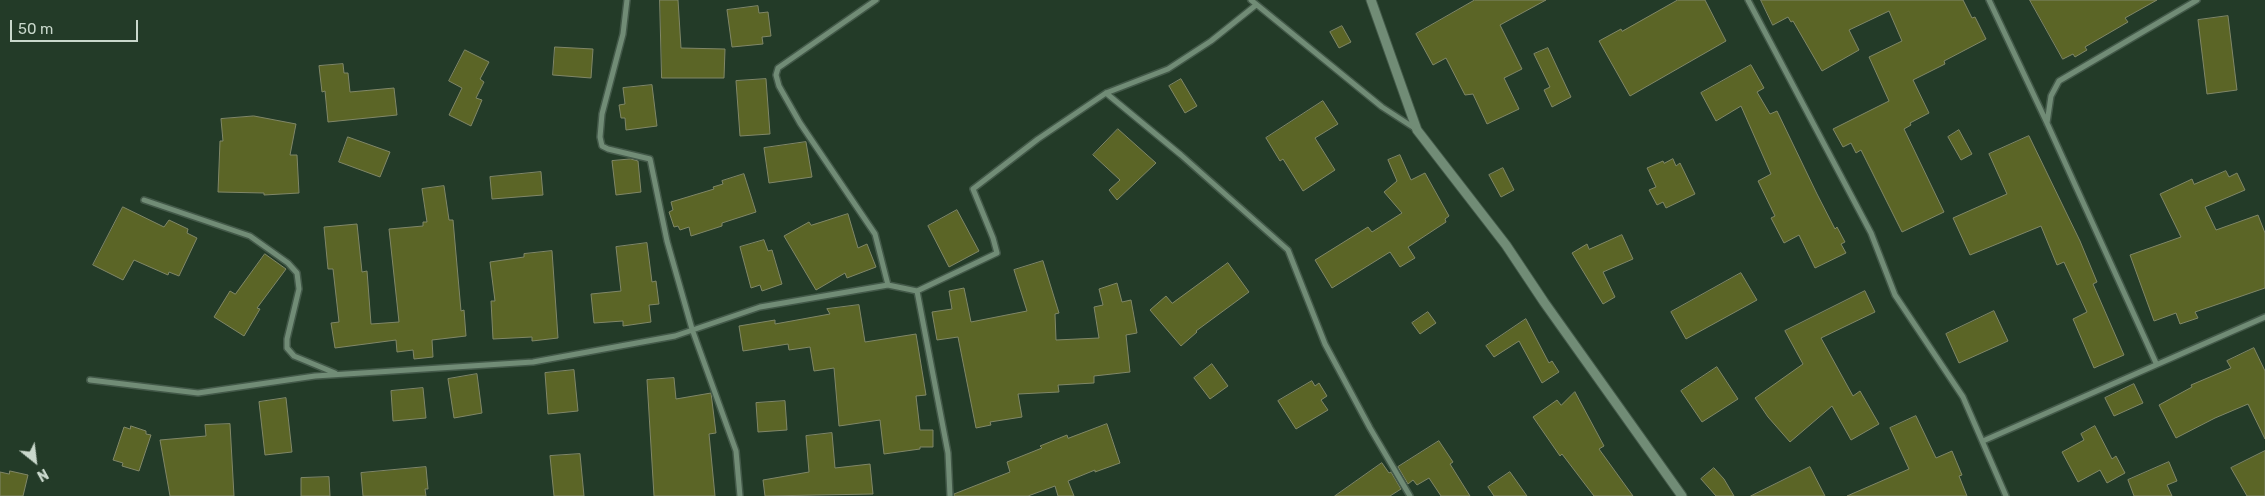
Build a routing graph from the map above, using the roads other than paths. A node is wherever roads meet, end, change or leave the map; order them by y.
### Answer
1 (628, 0) edge
2 (876, 0) edge
3 (1251, 0) edge
4 (1371, 0) edge
5 (1748, 0) edge
6 (1989, 0) edge
7 (2197, 0) edge
8 (1256, 5) junction
9 (1106, 93) junction
10 (2048, 123) junction
11 (1417, 130) junction
12 (144, 200) dead end
13 (888, 285) junction
14 (917, 291) junction
15 (2265, 317) edge
16 (692, 329) junction
17 (2156, 364) junction
18 (337, 374) junction
19 (90, 380) dead end
20 (1983, 441) junction
21 (740, 496) edge
22 (950, 496) edge
23 (1410, 496) edge
24 (1682, 496) edge
25 (2006, 496) edge

1 - 16 street
2 - 13 street
3 - 8 street
4 - 11 street
5 - 20 street
6 - 10 street
7 - 10 street
8 - 9 street
8 - 11 street
9 - 14 street
9 - 23 street
10 - 17 street
11 - 24 street
12 - 18 street
13 - 14 street
13 - 16 street
14 - 22 street
15 - 17 street
16 - 18 street
16 - 21 street
17 - 20 street
18 - 19 street
20 - 25 street

